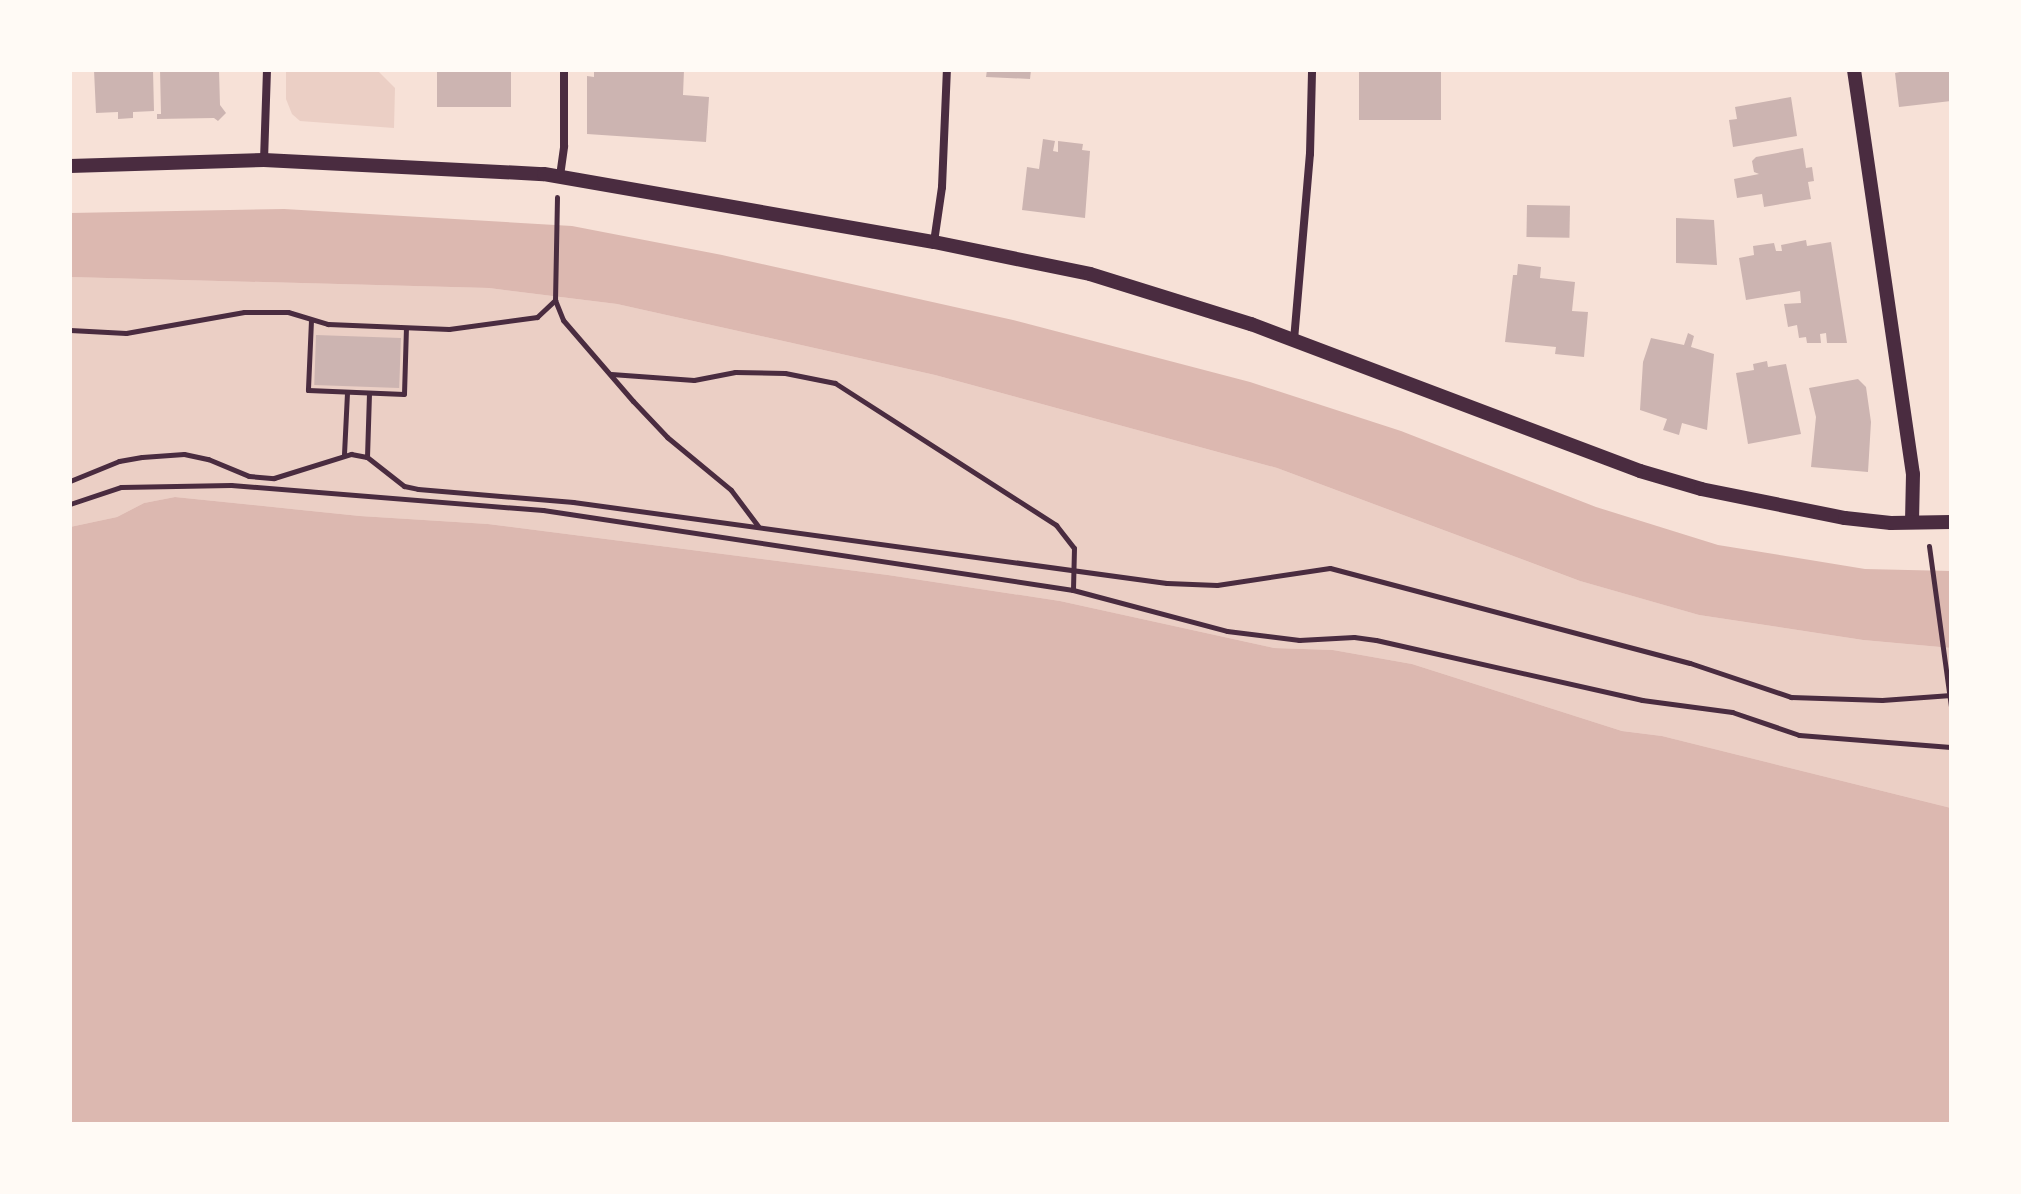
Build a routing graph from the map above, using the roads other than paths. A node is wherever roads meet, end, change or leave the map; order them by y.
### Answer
1 (267, 70) edge
2 (564, 70) edge
3 (947, 70) edge
4 (1312, 70) edge
5 (1854, 70) edge
6 (264, 160) junction
7 (70, 166) edge
8 (560, 176) junction
9 (934, 242) junction
10 (1294, 340) junction
11 (1912, 522) junction
12 (1951, 522) edge

1 - 6 street
2 - 8 street
3 - 9 street
4 - 10 street
5 - 11 street
6 - 7 street
6 - 8 street
8 - 9 street
9 - 10 street
10 - 11 street
11 - 12 street

